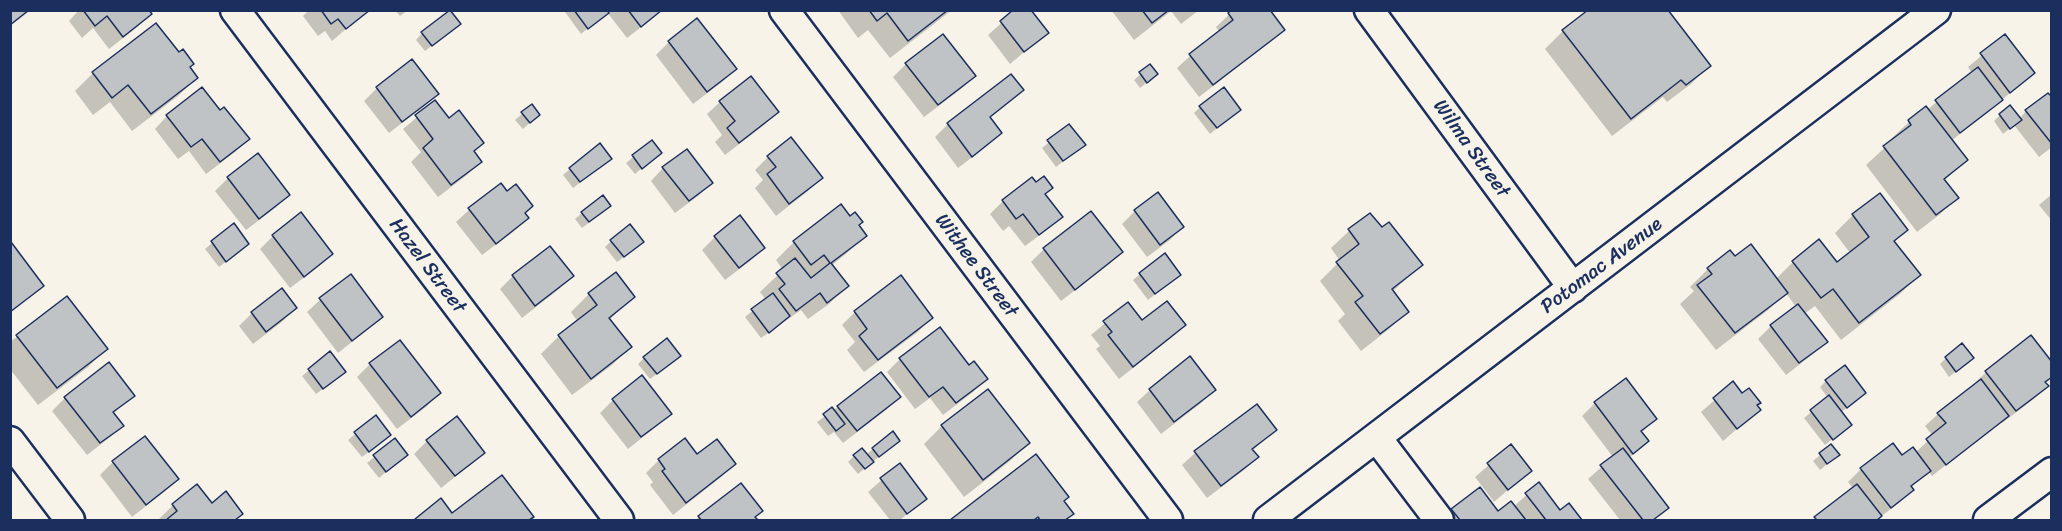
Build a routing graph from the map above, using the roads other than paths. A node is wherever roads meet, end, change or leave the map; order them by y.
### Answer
1 (235, 10) edge
2 (784, 10) edge
3 (1369, 10) edge
4 (1936, 10) edge
5 (1573, 288) junction
6 (1377, 438) junction
7 (10, 441) edge
8 (2052, 472) edge
9 (70, 520) edge
10 (619, 520) edge
11 (1168, 520) edge
12 (1268, 520) edge
13 (1439, 520) edge
14 (1988, 520) edge

1 - 10 street, Hazel Street
2 - 11 street, Withee Street
3 - 5 street, Wilma Street
4 - 5 street, Potomac Avenue
5 - 6 street, Potomac Avenue
6 - 12 street, Potomac Avenue
6 - 13 street
7 - 9 street
8 - 14 street

